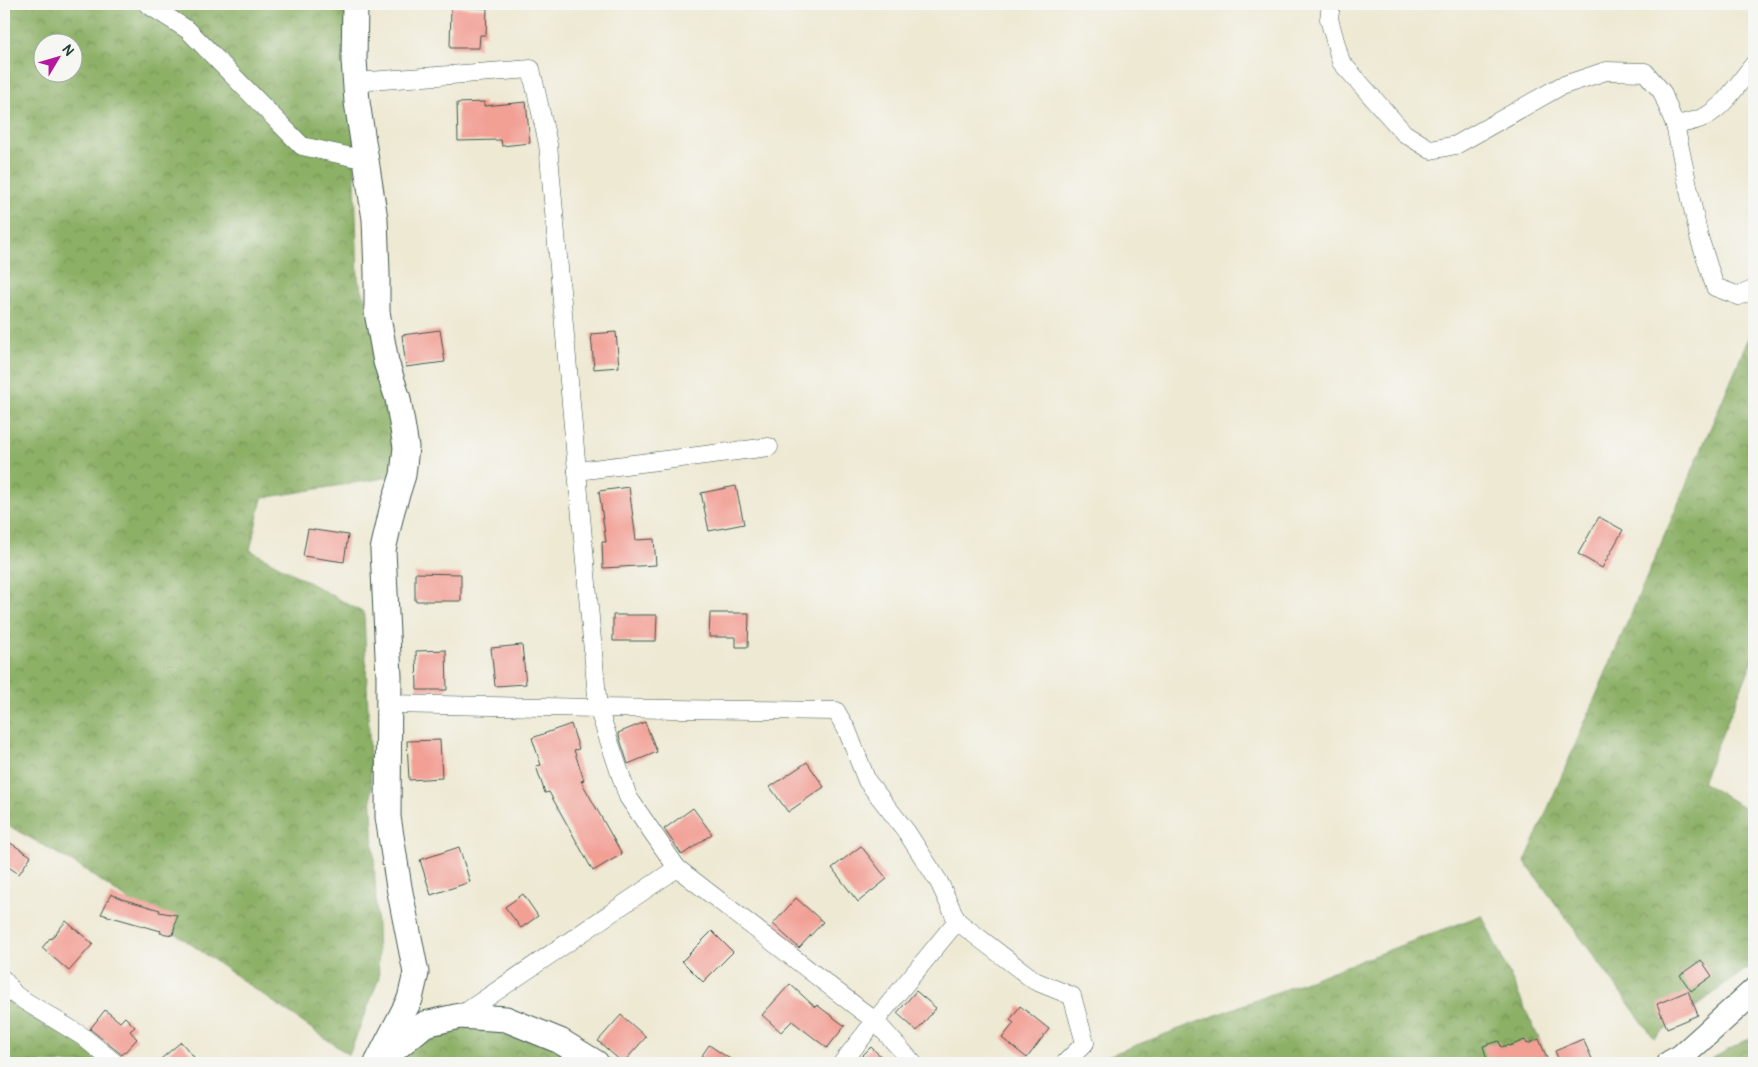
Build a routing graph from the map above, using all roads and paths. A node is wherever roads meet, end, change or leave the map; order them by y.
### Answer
1 (146, 4) edge
2 (355, 4) edge
3 (1331, 4) edge
4 (1754, 64) edge
5 (356, 82) junction
6 (1676, 125) junction
7 (366, 160) junction
8 (1754, 290) edge
9 (770, 447) dead end
10 (577, 471) junction
11 (389, 704) junction
12 (598, 708) junction
13 (677, 868) junction
14 (957, 921) junction
15 (4, 980) edge
16 (1754, 992) edge
17 (460, 1016) junction
18 (875, 1021) junction
19 (115, 1063) edge
20 (378, 1063) edge
21 (596, 1063) edge
22 (842, 1063) edge
23 (913, 1063) edge
24 (1065, 1063) edge
25 (1670, 1063) edge

1 - 7 street
2 - 5 street
3 - 6 street
4 - 6 street
5 - 7 street
5 - 10 street
6 - 8 street
7 - 11 street
9 - 10 street
10 - 12 street
11 - 12 street
11 - 20 street
12 - 13 street
12 - 14 street
13 - 17 street
13 - 18 street
14 - 18 street
14 - 24 street
15 - 19 street
16 - 25 street
17 - 20 street
17 - 21 street
18 - 22 street
18 - 23 street

